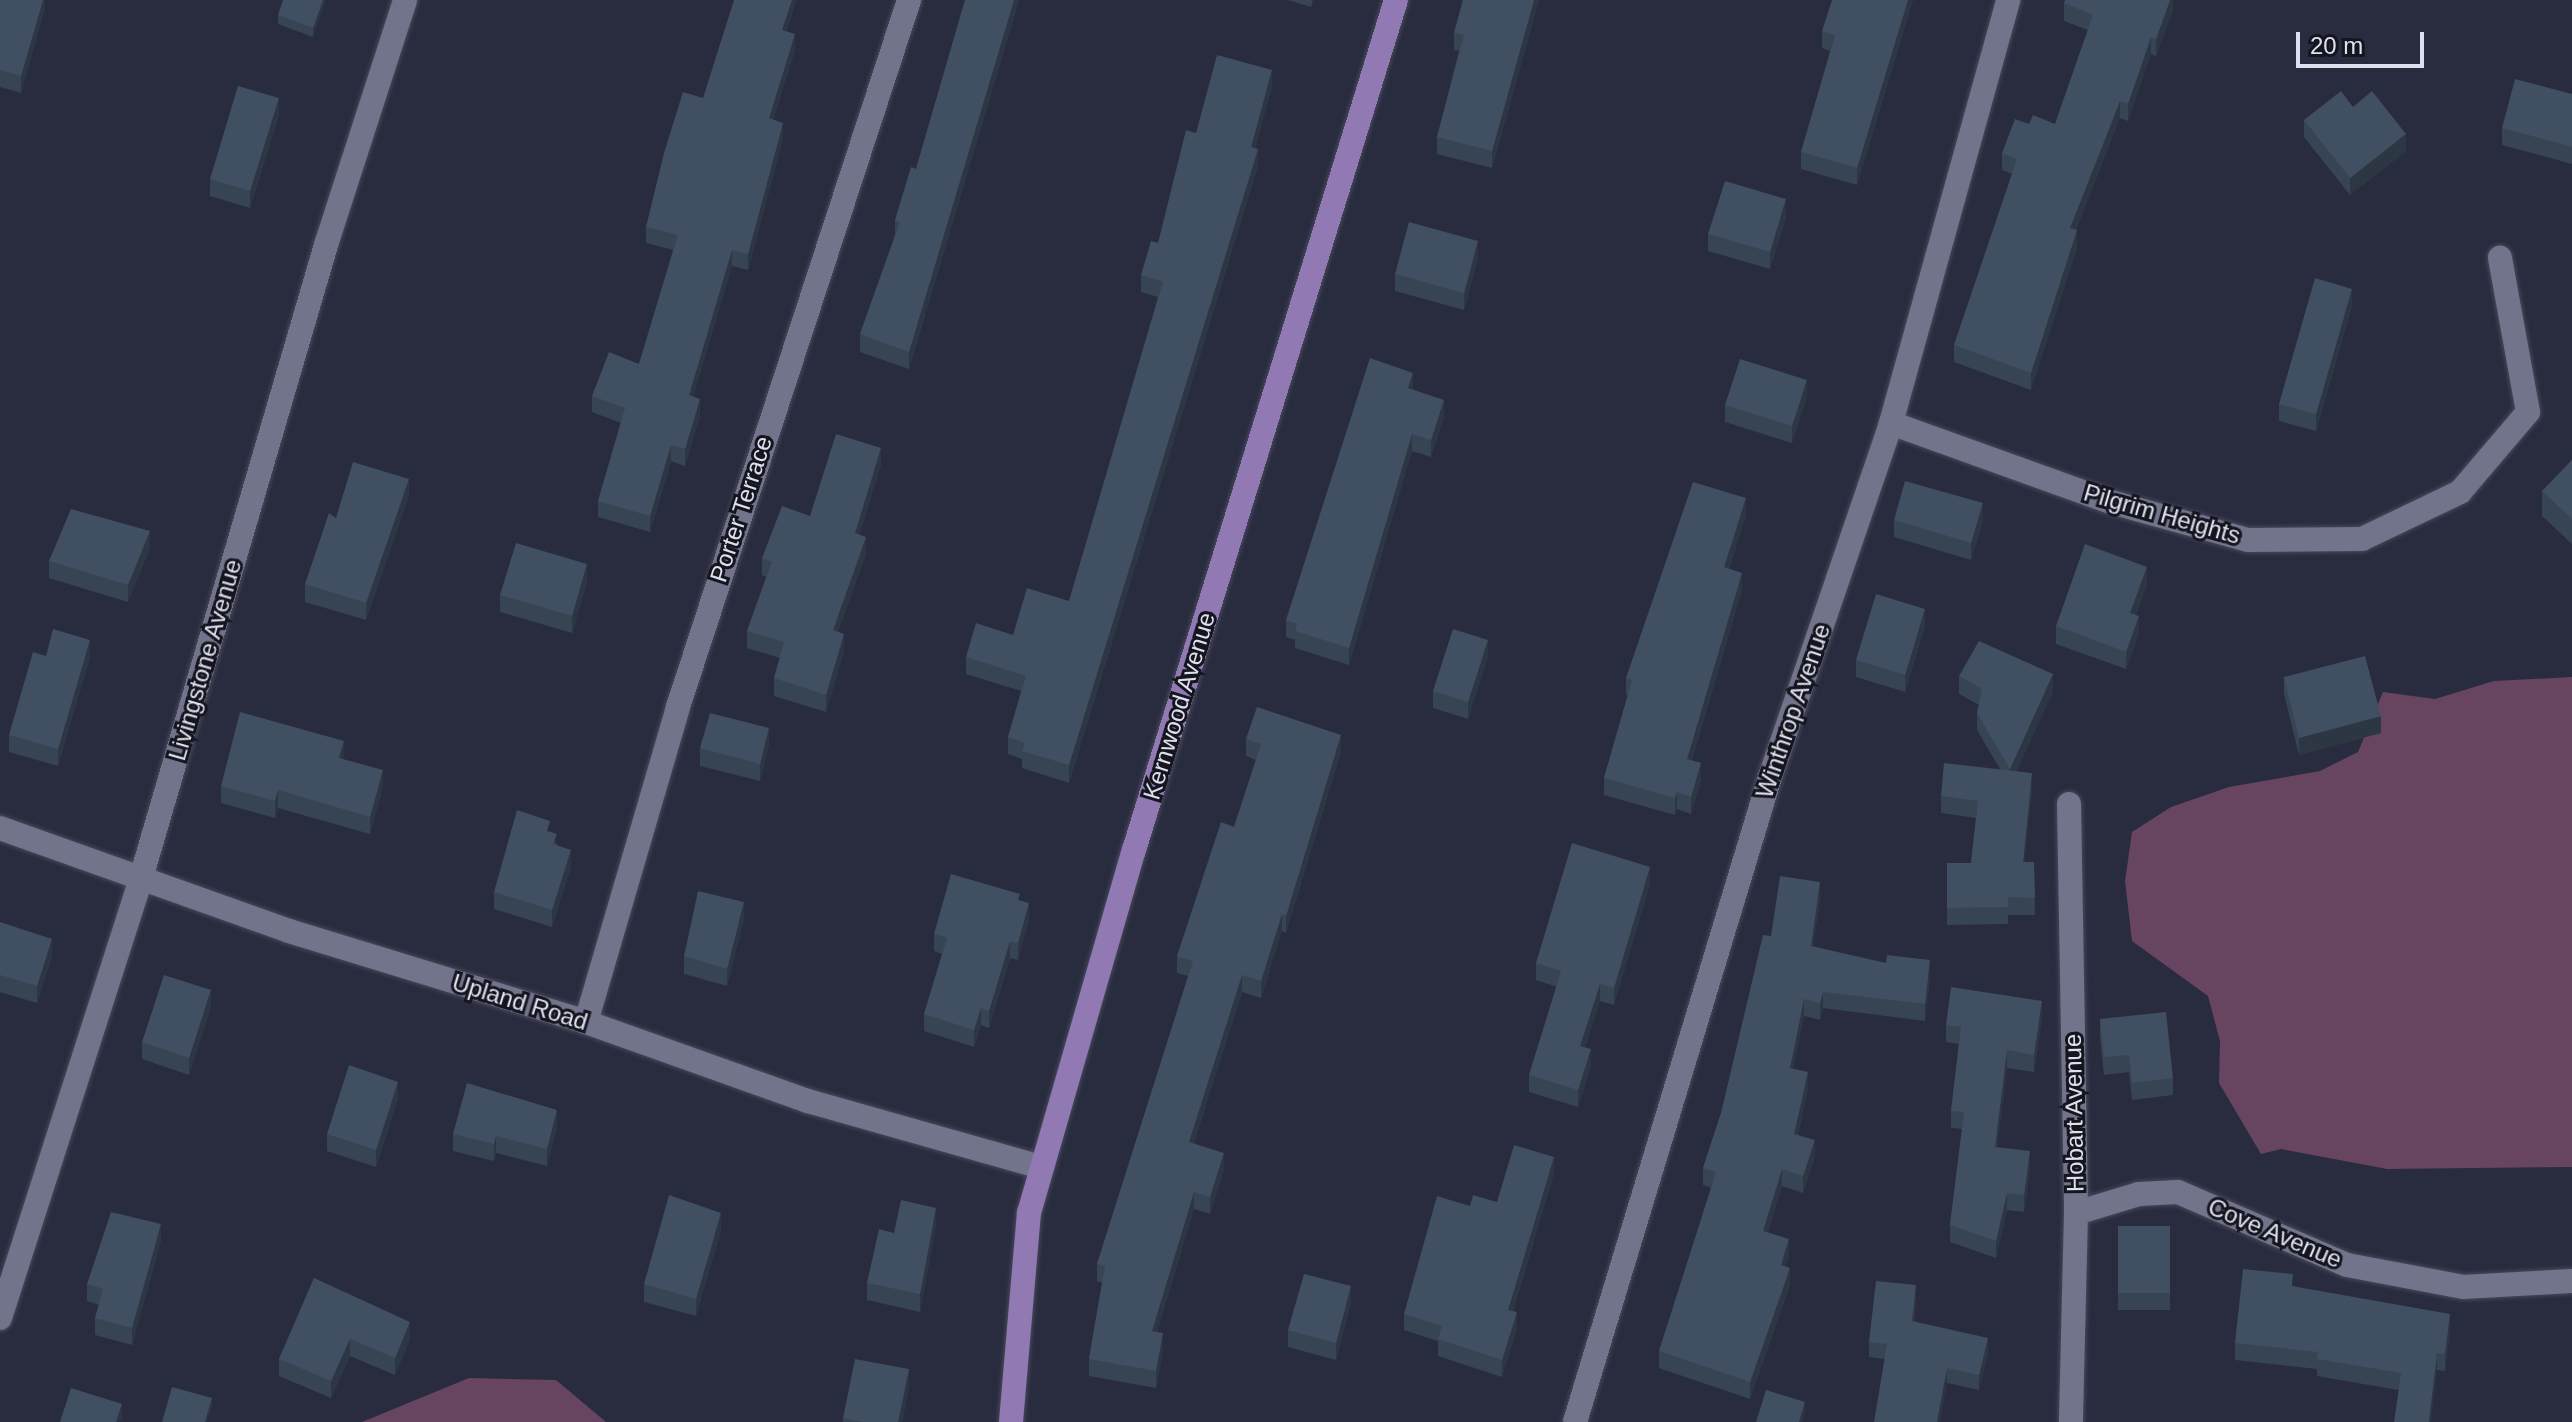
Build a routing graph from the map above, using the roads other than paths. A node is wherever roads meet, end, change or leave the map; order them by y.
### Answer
1 (405, 0) edge
2 (909, 0) edge
3 (1396, 0) edge
4 (2008, 0) edge
5 (2500, 258) dead end
6 (1891, 423) junction
7 (2069, 804) dead end
8 (0, 828) edge
9 (141, 878) junction
10 (586, 1022) junction
11 (1042, 1167) junction
12 (2076, 1213) junction
13 (2572, 1281) edge
14 (0, 1318) edge
15 (1011, 1422) edge
16 (1575, 1422) edge
17 (2071, 1422) edge

1 - 9 street, Livingstone Avenue
2 - 10 street, Porter Terrace
3 - 11 main road, Kernwood Avenue
4 - 6 street, Winthrop Avenue
5 - 6 street, Pilgrim Heights
6 - 16 street, Winthrop Avenue
7 - 12 street, Hobart Avenue
8 - 9 street, Upland Road
9 - 10 street, Upland Road
9 - 14 street, Livingstone Avenue
10 - 11 street, Upland Road
11 - 15 main road, Kernwood Avenue
12 - 13 street, Cove Avenue
12 - 17 street, Hobart Avenue

